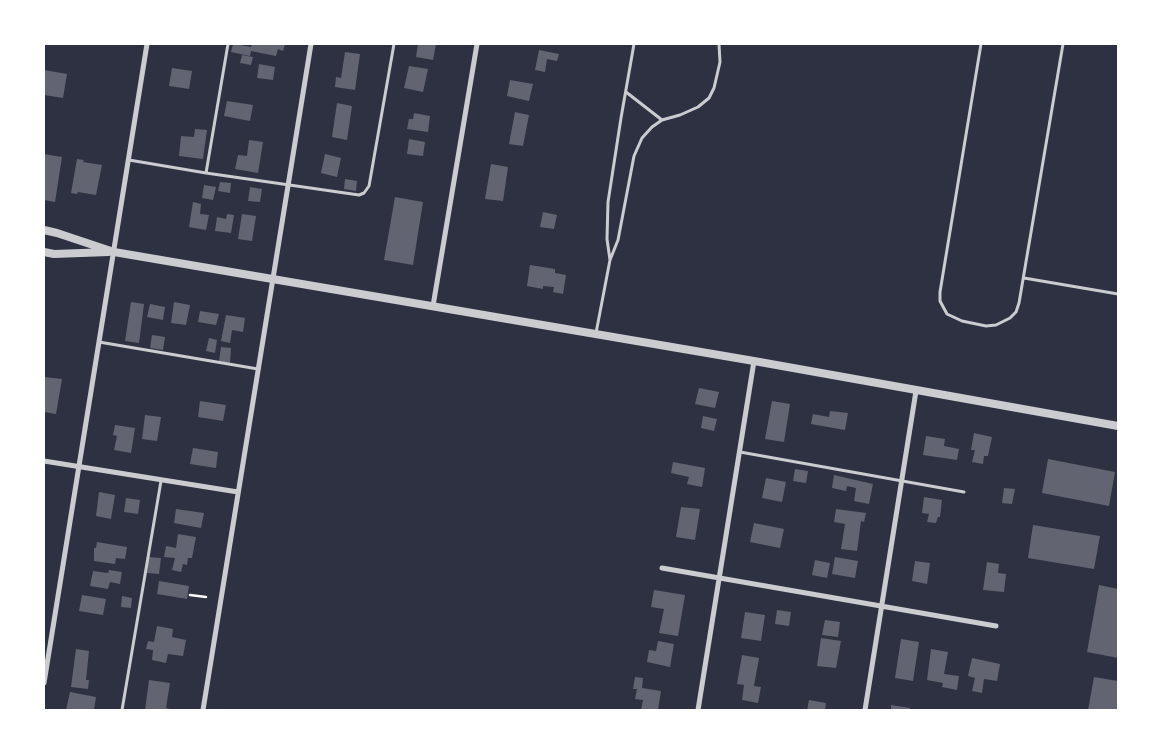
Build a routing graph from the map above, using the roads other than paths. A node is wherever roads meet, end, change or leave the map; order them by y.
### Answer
1 (147, 44) edge
2 (228, 44) edge
3 (311, 44) edge
4 (394, 44) edge
5 (478, 44) edge
6 (634, 44) edge
7 (719, 44) edge
8 (982, 44) edge
9 (1063, 44) edge
10 (626, 91) junction
11 (662, 120) junction
12 (129, 160) junction
13 (206, 173) junction
14 (287, 186) junction
15 (44, 230) edge
16 (44, 252) edge
17 (114, 252) junction
18 (610, 260) junction
19 (1024, 278) junction
20 (272, 279) junction
21 (1118, 294) edge
22 (433, 306) junction
23 (596, 334) junction
24 (99, 342) junction
25 (754, 361) junction
26 (258, 370) junction
27 (916, 391) junction
28 (1118, 426) edge
29 (740, 452) junction
30 (44, 461) edge
31 (79, 467) junction
32 (161, 481) junction
33 (902, 481) junction
34 (238, 492) junction
35 (964, 492) dead end
36 (662, 568) dead end
37 (720, 578) junction
38 (882, 606) junction
39 (996, 626) dead end
40 (44, 682) edge
41 (122, 710) edge
42 (204, 710) edge
43 (698, 710) edge
44 (865, 710) edge

1 - 12 street
2 - 13 lane
3 - 14 street
4 - 14 lane
5 - 22 street
6 - 10 lane
7 - 11 lane
8 - 19 lane
9 - 19 lane
10 - 11 lane
10 - 18 lane
11 - 18 lane
12 - 13 lane
12 - 17 street
13 - 14 lane
14 - 20 street
15 - 17 street
16 - 17 street
17 - 20 street
17 - 24 street
18 - 23 lane
19 - 21 lane
20 - 22 street
20 - 26 street
22 - 23 street
23 - 25 street
24 - 26 lane
24 - 31 street
25 - 27 street
25 - 29 street
26 - 34 street
27 - 28 street
27 - 33 street
29 - 33 lane
29 - 37 street
30 - 31 street
31 - 32 street
31 - 40 street
32 - 34 street
32 - 41 lane
33 - 35 lane
33 - 38 street
34 - 42 street
36 - 37 street
37 - 38 street
37 - 43 street
38 - 39 street
38 - 44 street

